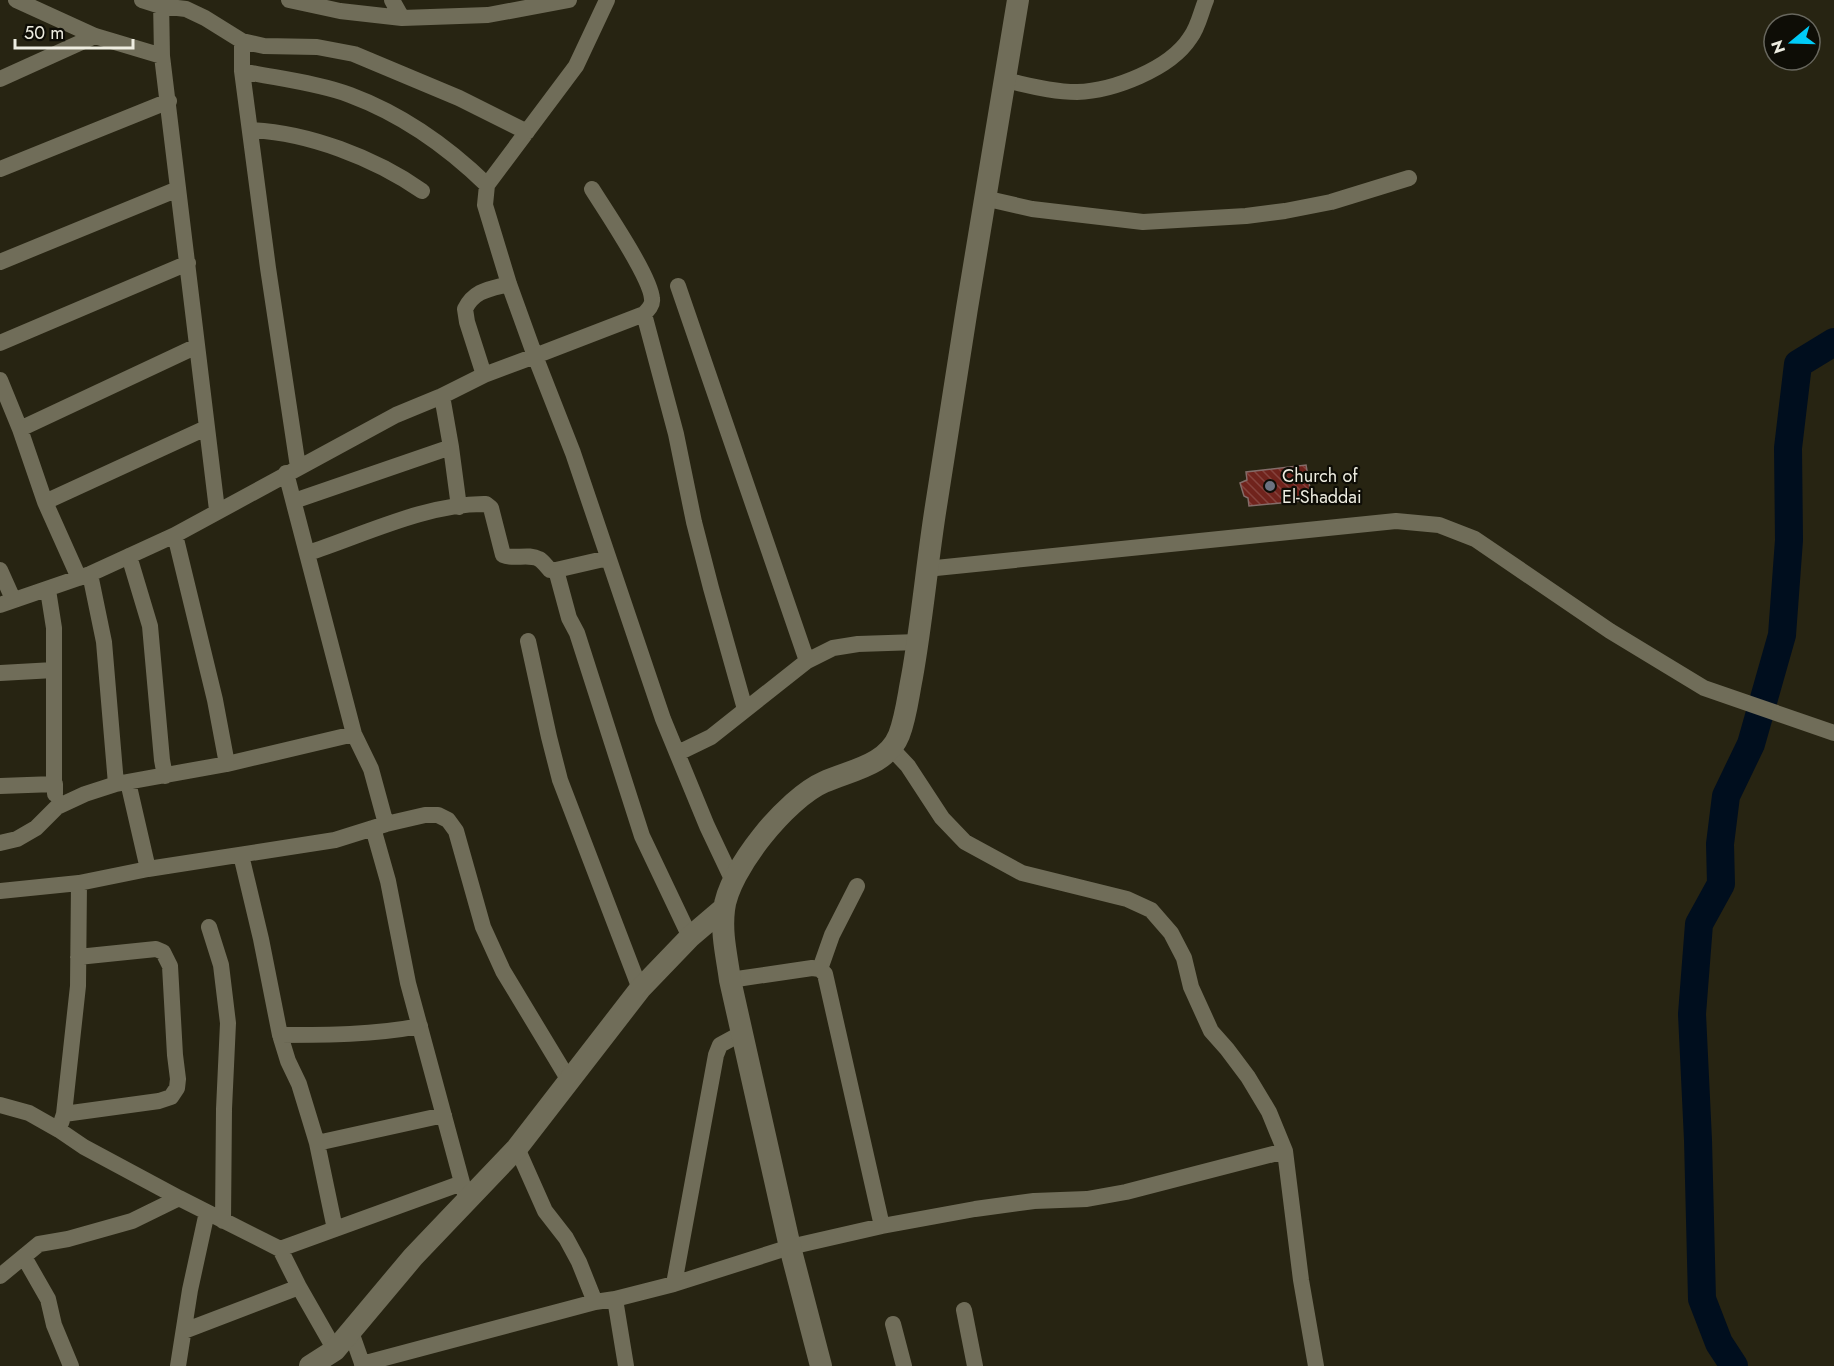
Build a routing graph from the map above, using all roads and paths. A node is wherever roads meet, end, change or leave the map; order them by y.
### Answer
1 (16, 0) edge
2 (142, 0) edge
3 (293, 0) edge
4 (392, 0) edge
5 (569, 0) edge
6 (607, 0) edge
7 (1018, 0) edge
8 (1206, 0) edge
9 (161, 3) edge
10 (402, 18) junction
11 (95, 36) junction
12 (242, 40) junction
13 (162, 56) junction
14 (242, 71) junction
15 (0, 80) edge
16 (1004, 80) junction
17 (169, 101) junction
18 (250, 130) junction
19 (527, 132) junction
20 (0, 169) edge
21 (1409, 178) dead end
22 (487, 185) junction
23 (178, 189) junction
24 (592, 189) dead end
25 (422, 191) dead end
26 (984, 198) junction
27 (0, 262) edge
28 (188, 263) junction
29 (509, 284) junction
30 (678, 286) dead end
31 (644, 314) junction
32 (0, 343) edge
33 (197, 346) junction
34 (535, 356) junction
35 (484, 375) junction
36 (0, 380) edge
37 (442, 396) junction
38 (206, 428) junction
39 (20, 429) junction
40 (451, 447) junction
41 (292, 470) junction
42 (294, 501) junction
43 (45, 502) junction
44 (459, 507) junction
45 (217, 510) junction
46 (175, 535) junction
47 (308, 553) junction
48 (129, 556) junction
49 (608, 558) junction
50 (926, 569) junction
51 (0, 570) edge
52 (556, 570) junction
53 (85, 576) junction
54 (48, 590) junction
55 (6, 602) edge
56 (528, 641) dead end
57 (918, 642) junction
58 (807, 661) junction
59 (54, 670) junction
60 (0, 673) edge
61 (745, 708) junction
62 (1834, 733) edge
63 (354, 734) junction
64 (892, 749) junction
65 (678, 753) junction
66 (227, 764) junction
67 (165, 776) junction
68 (122, 783) junction
69 (54, 784) junction
70 (0, 786) edge
71 (57, 807) junction
72 (380, 826) junction
73 (0, 843) edge
74 (241, 855) junction
75 (148, 868) junction
76 (733, 881) junction
77 (79, 883) junction
78 (857, 886) dead end
79 (0, 891) edge
80 (724, 908) junction
81 (209, 927) dead end
82 (690, 937) junction
83 (78, 957) junction
84 (820, 969) junction
85 (730, 980) junction
86 (640, 989) junction
87 (420, 1026) junction
88 (742, 1034) junction
89 (280, 1035) junction
90 (570, 1082) junction
91 (0, 1105) edge
92 (444, 1115) junction
93 (61, 1122) junction
94 (317, 1143) junction
95 (517, 1148) junction
96 (1285, 1150) junction
97 (464, 1192) junction
98 (178, 1198) junction
99 (207, 1212) junction
100 (223, 1221) junction
101 (882, 1226) junction
102 (335, 1229) junction
103 (790, 1247) junction
104 (280, 1249) junction
105 (24, 1257) junction
106 (0, 1276) edge
107 (674, 1284) junction
108 (299, 1287) junction
109 (615, 1299) junction
110 (595, 1302) junction
111 (964, 1310) dead end
112 (893, 1324) dead end
113 (184, 1331) junction
114 (351, 1332) junction
115 (335, 1350) junction
116 (362, 1365) edge
117 (71, 1366) edge
118 (178, 1366) edge
119 (310, 1366) edge
120 (626, 1366) edge
121 (821, 1366) edge
122 (904, 1366) edge
123 (975, 1366) edge
124 (1316, 1366) edge

1 - 11 street
2 - 9 street
3 - 10 street
4 - 10 street
5 - 10 street
6 - 19 street
7 - 16 street
8 - 16 street
9 - 12 street
9 - 13 street
11 - 13 street
11 - 15 street
12 - 14 street
12 - 19 street
13 - 17 street
14 - 18 street
14 - 22 street
16 - 26 street
17 - 20 street
17 - 23 street
18 - 25 street
18 - 41 street
19 - 22 street
21 - 26 street
22 - 29 street
23 - 27 street
23 - 28 street
24 - 31 street
26 - 50 street
28 - 32 street
28 - 33 street
29 - 34 street
29 - 35 street
30 - 58 street
31 - 34 street
31 - 61 street
33 - 38 street
33 - 39 street
34 - 35 street
34 - 49 street
35 - 37 street
36 - 39 street
37 - 40 street
37 - 41 street
38 - 43 street
38 - 45 street
39 - 43 street
40 - 42 street
40 - 44 street
41 - 42 street
41 - 45 street
42 - 47 street
43 - 53 street
44 - 47 street
44 - 52 street
45 - 46 street
46 - 48 street
46 - 66 street
47 - 63 street
48 - 53 street
48 - 67 street
49 - 52 street
49 - 65 street
50 - 57 street
50 - 62 street
51 - 55 street
52 - 82 street
53 - 54 street
53 - 68 street
54 - 55 street
54 - 59 street
56 - 86 street
57 - 58 street
57 - 64 street
58 - 61 street
59 - 60 street
59 - 69 street
61 - 65 street
63 - 66 street
63 - 72 street
64 - 76 street
64 - 96 street
65 - 76 street
66 - 67 street
67 - 68 street
68 - 71 street
68 - 75 street
69 - 70 street
69 - 71 street
71 - 73 street
72 - 74 street
72 - 87 street
72 - 90 street
74 - 75 street
74 - 89 street
75 - 77 street
76 - 80 street
77 - 79 street
77 - 83 street
78 - 84 street
80 - 82 street
80 - 85 street
81 - 100 street
82 - 86 street
83 - 93 street
83 - 93 street
84 - 85 street
84 - 101 street
85 - 88 street
86 - 90 street
87 - 89 street
87 - 92 street
88 - 103 street
88 - 107 street
89 - 94 street
90 - 95 street
91 - 93 street
92 - 94 street
92 - 97 street
93 - 98 street
94 - 102 street
95 - 97 street
95 - 110 street
96 - 101 street
96 - 124 street
97 - 102 street
97 - 114 street
98 - 99 street
98 - 105 street
99 - 100 street
99 - 113 street
100 - 104 street
101 - 103 street
102 - 104 street
103 - 107 street
103 - 121 street
104 - 108 street
105 - 106 street
105 - 117 street
107 - 109 street
108 - 113 street
108 - 115 street
109 - 110 street
109 - 120 street
110 - 116 street
111 - 123 street
112 - 122 street
113 - 118 street
114 - 115 street
114 - 116 street
115 - 119 street

